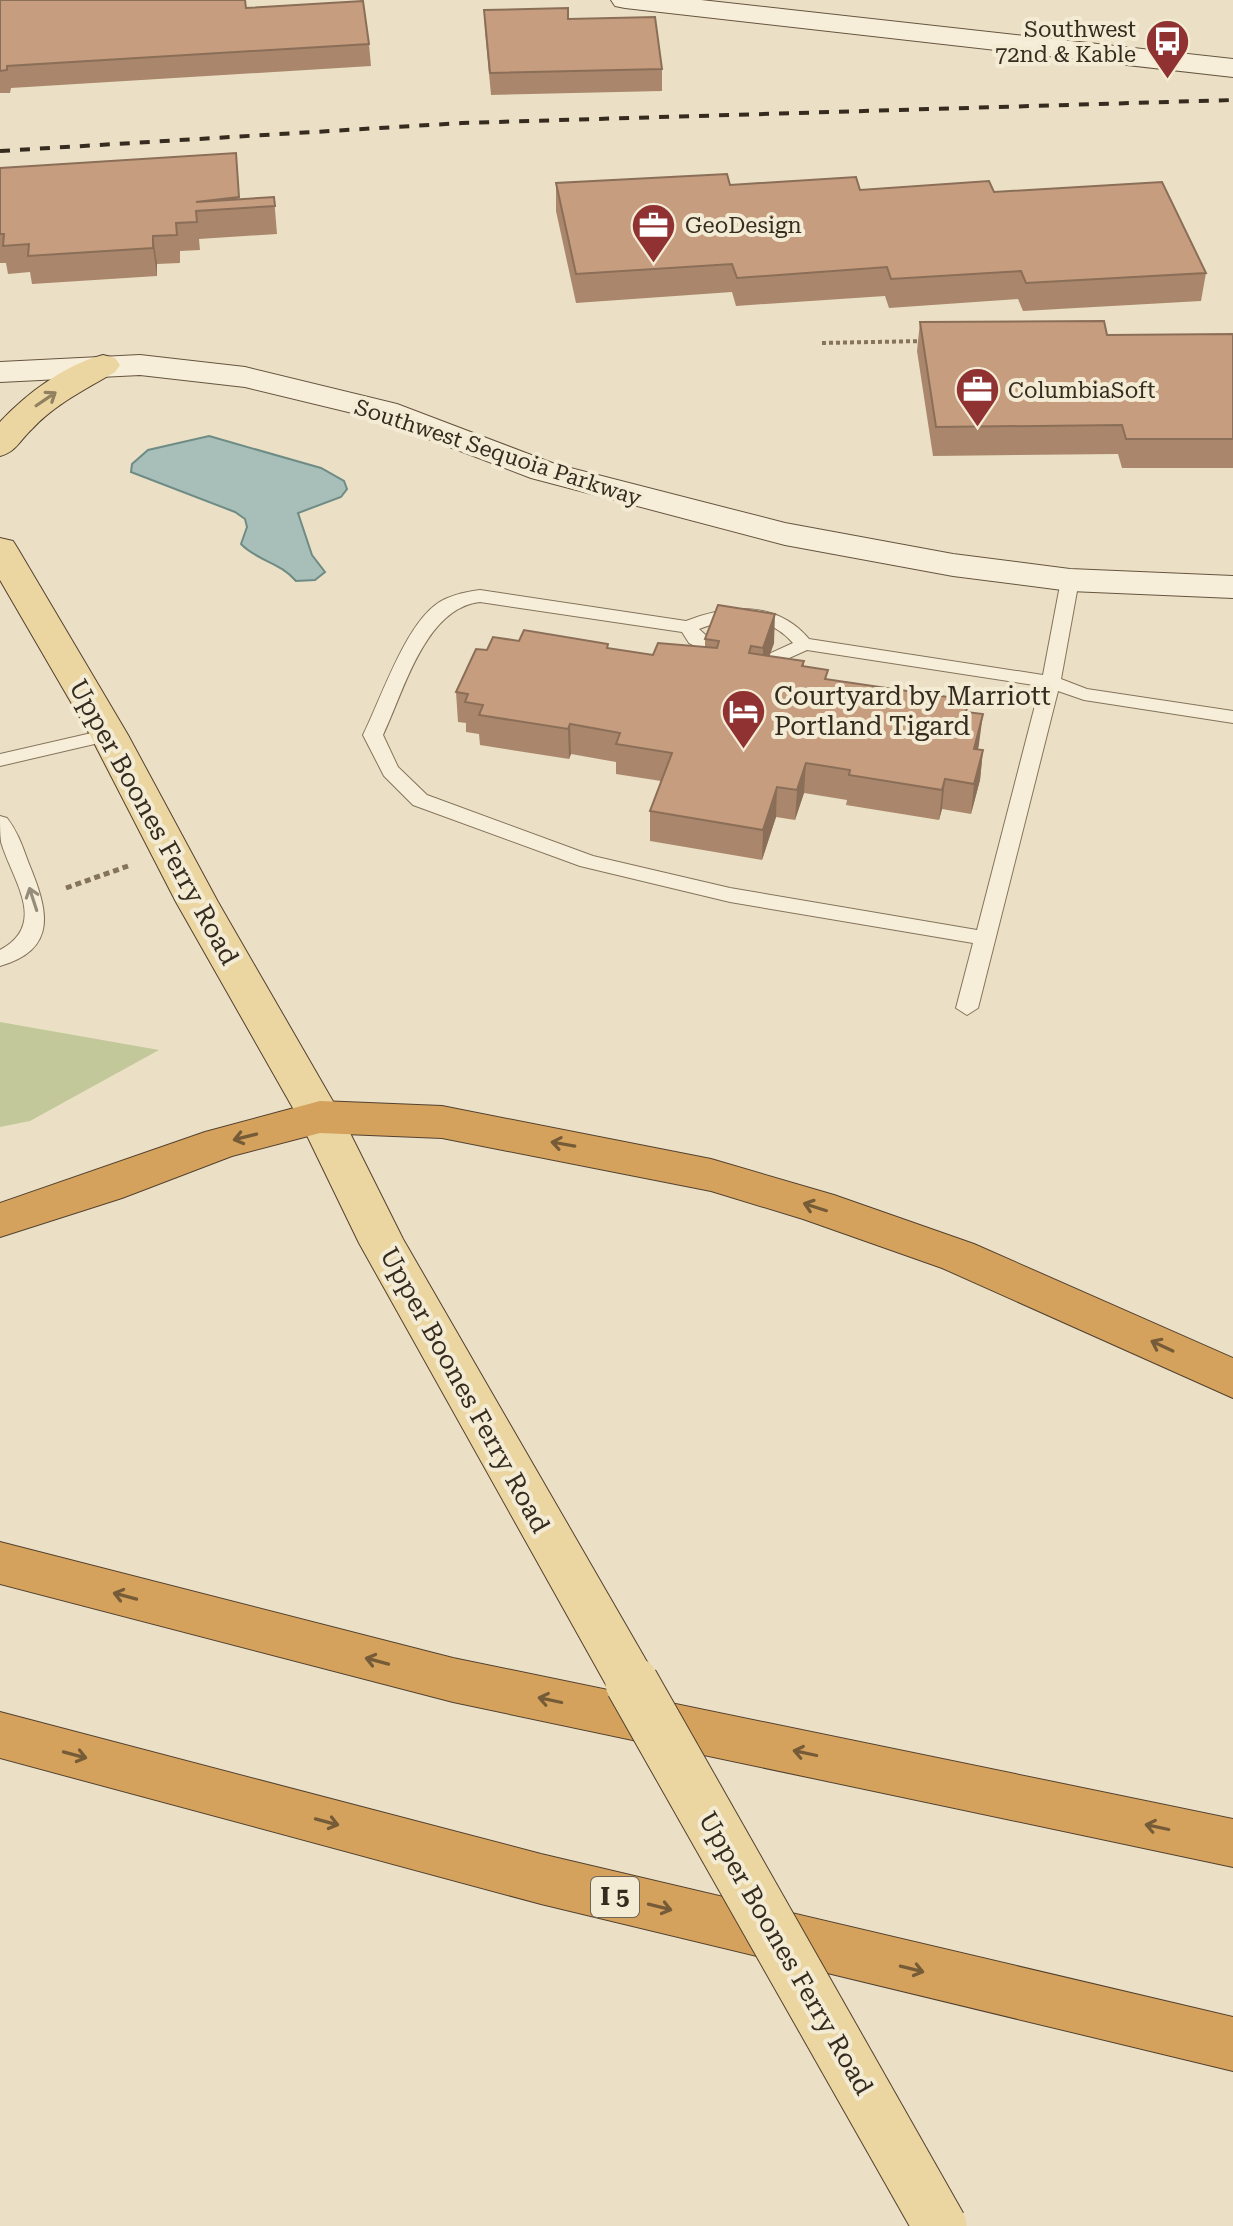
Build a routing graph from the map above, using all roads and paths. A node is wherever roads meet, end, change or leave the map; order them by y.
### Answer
1 (625, 0) edge
2 (1233, 68) edge
3 (933, 341) edge
4 (822, 343) dead end
5 (103, 365) junction
6 (0, 372) edge
7 (0, 446) edge
8 (0, 549) edge
9 (1070, 580) junction
10 (1233, 587) edge
11 (688, 627) junction
12 (803, 644) junction
13 (712, 649) edge
14 (767, 662) edge
15 (1051, 682) junction
16 (1233, 717) edge
17 (109, 735) junction
18 (0, 760) edge
19 (0, 823) edge
20 (171, 852) junction
21 (33, 895) junction
22 (984, 938) junction
23 (0, 959) edge
24 (967, 1008) dead end
25 (320, 1117) junction
26 (0, 1220) edge
27 (1233, 1379) edge
28 (0, 1563) edge
29 (0, 1735) edge
30 (1233, 1843) edge
31 (1233, 2044) edge
32 (940, 2226) edge

1 - 2 street
3 - 4 path
5 - 6 street, Southwest Sequoia Parkway
7 -> 5 main road
5 - 9 street, Southwest Sequoia Parkway
8 - 17 main road, Upper Boones Ferry Road
9 - 10 street, Southwest Sequoia Parkway
9 - 15 lane
11 - 12 lane
11 - 13 lane
11 - 22 lane
12 - 14 lane
12 - 15 lane
15 - 16 lane
15 - 22 lane
17 - 18 lane
17 - 20 main road, Upper Boones Ferry Road
19 - 21 lane
20 - 21 path
20 - 25 main road, Upper Boones Ferry Road
23 -> 21 lane
22 - 24 lane
25 -> 26 highway
27 -> 25 highway
25 - 32 main road, Upper Boones Ferry Road, bridge
30 -> 28 highway
29 -> 31 highway, I 5

